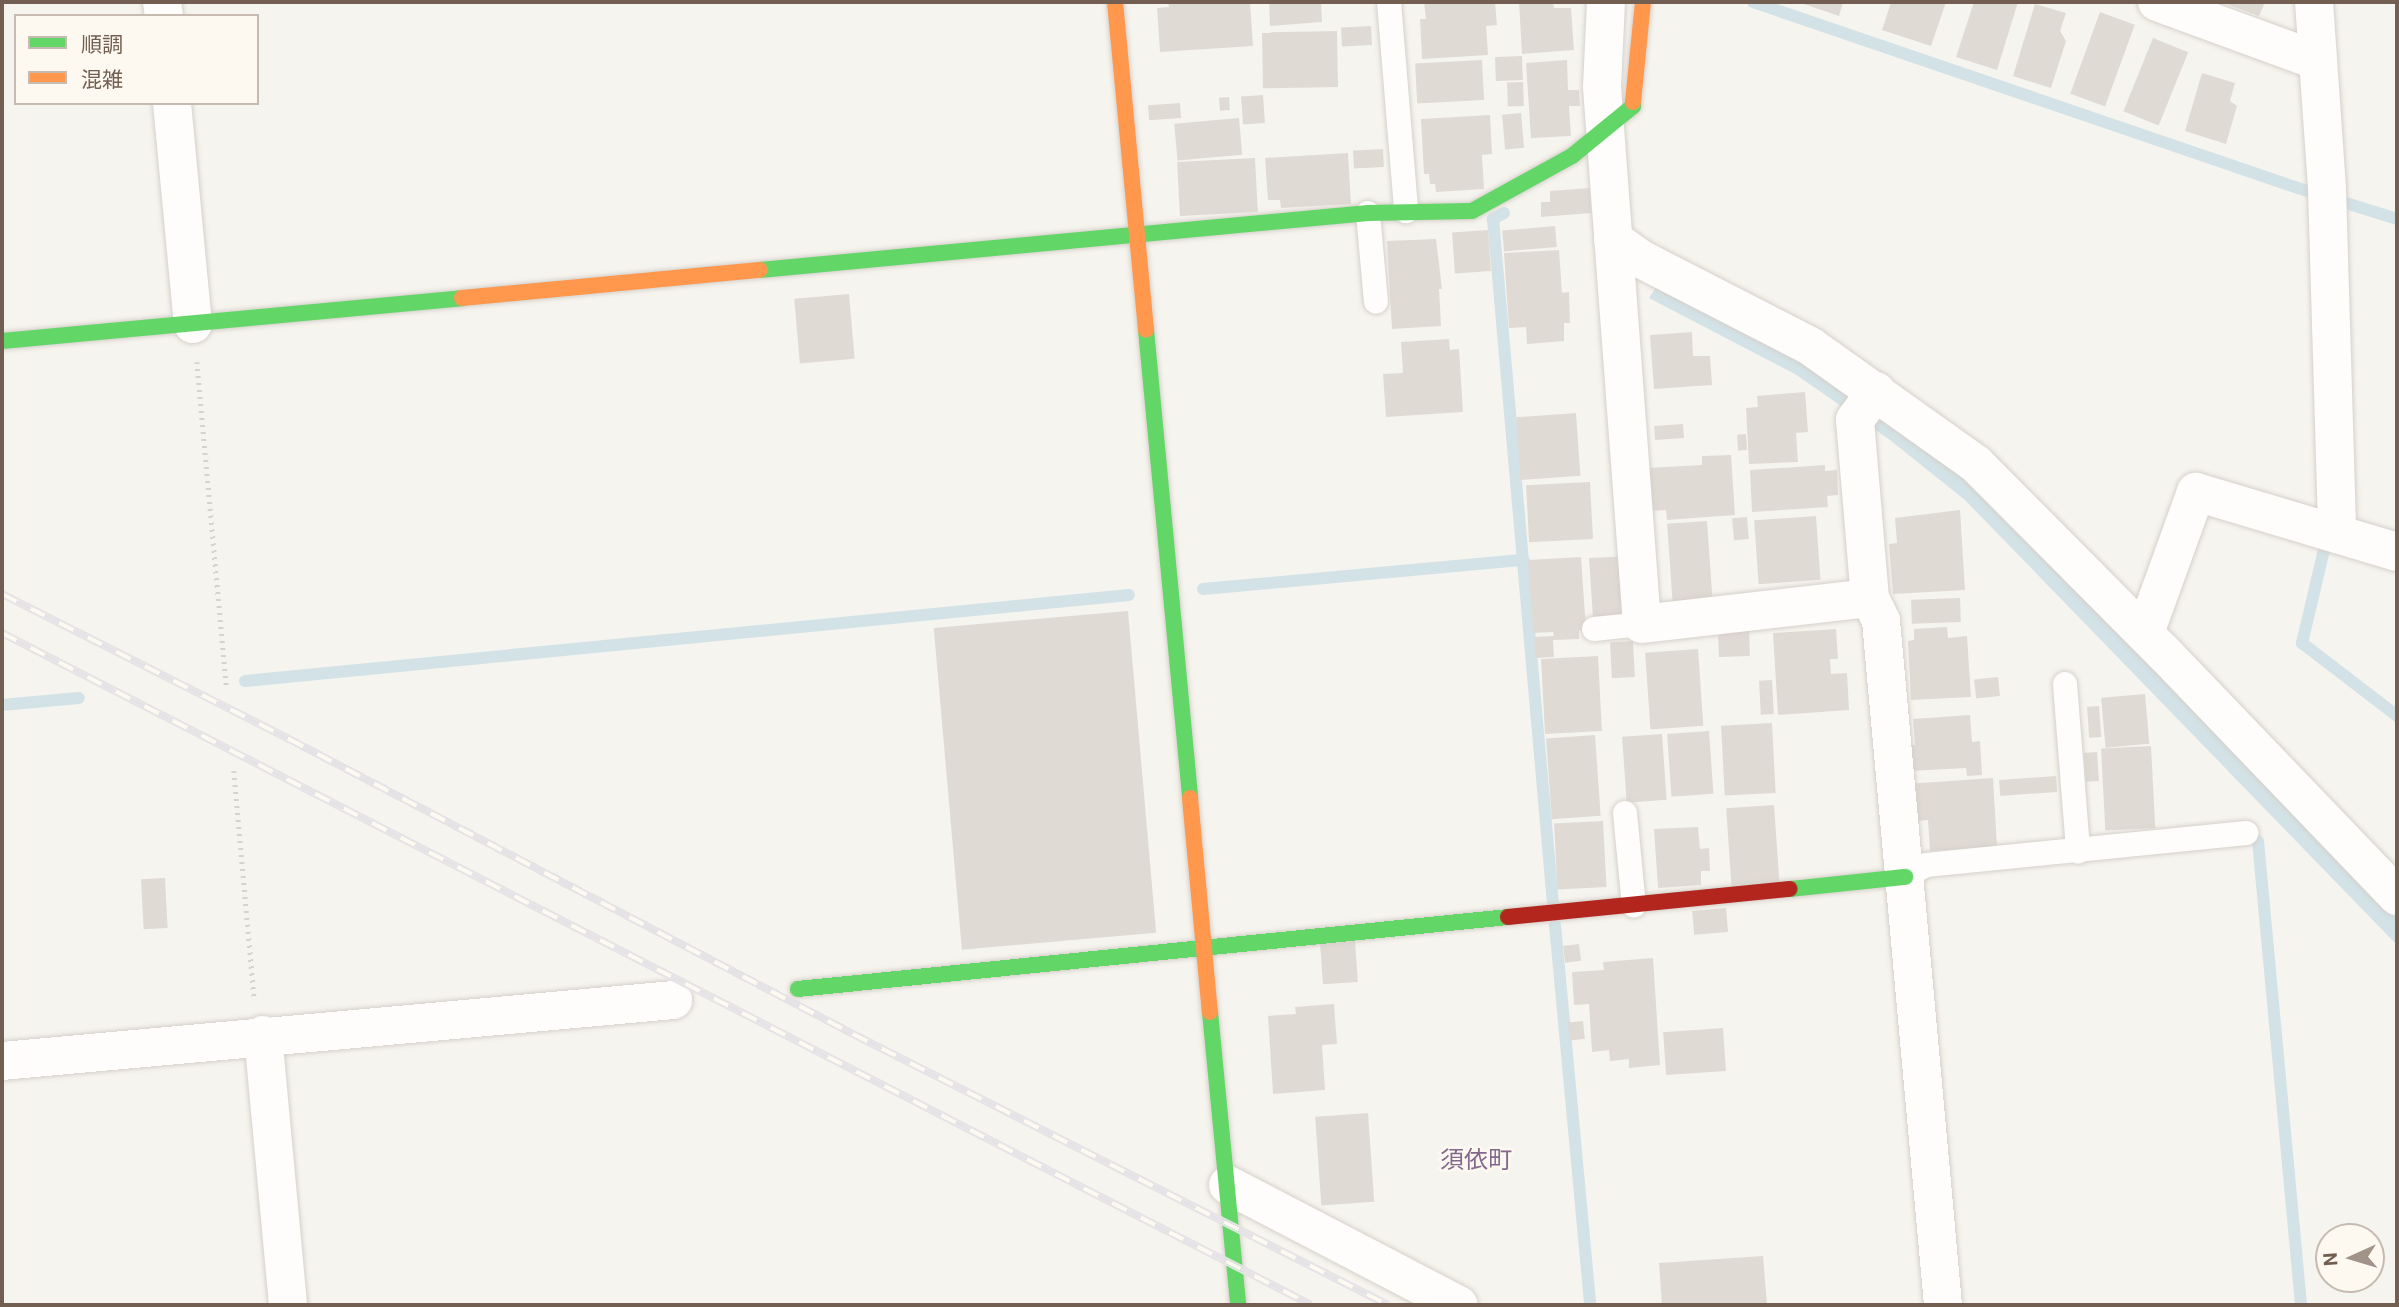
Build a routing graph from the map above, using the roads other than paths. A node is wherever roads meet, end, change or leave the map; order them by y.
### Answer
1 (1115, 2) edge
2 (1389, 2) edge
3 (1606, 2) edge
4 (1643, 2) edge
5 (2157, 2) edge
6 (2314, 2) edge
7 (2318, 61) junction
8 (172, 105) edge
9 (1605, 128) junction
10 (1406, 211) junction
11 (1368, 213) junction
12 (1137, 234) junction
13 (1613, 239) junction
14 (1376, 302) dead end
15 (193, 324) junction
16 (2, 341) edge
17 (1865, 405) junction
18 (2337, 534) junction
19 (2397, 552) edge
20 (1870, 598) junction
21 (1642, 624) junction
22 (1594, 629) dead end
23 (2145, 633) junction
24 (2065, 684) dead end
25 (1625, 813) dead end
26 (2246, 832) dead end
27 (2078, 851) junction
28 (1905, 877) junction
29 (2397, 896) edge
30 (1634, 906) junction
31 (1206, 947) junction
32 (798, 989) dead end
33 (673, 1000) dead end
34 (263, 1035) junction
35 (2, 1061) edge
36 (1227, 1185) junction
37 (288, 1305) edge
38 (1238, 1305) edge
39 (1459, 1305) edge
40 (1943, 1305) edge

1 - 12 street
2 - 10 lane
3 - 9 street
4 - 9 street
5 - 7 street
6 - 7 street
7 - 18 street
8 - 15 street
9 - 10 street
9 - 13 street
10 - 11 street
11 - 12 street
11 - 14 lane
12 - 15 street
12 - 31 street
13 - 17 street
13 - 21 street
15 - 16 street
17 - 20 street
17 - 23 street
18 - 19 street
18 - 23 street
20 - 21 street
20 - 28 street
21 - 22 lane
23 - 29 street
24 - 27 lane
25 - 30 lane
26 - 27 lane
27 - 28 lane
28 - 30 street
28 - 40 street
30 - 31 street
31 - 32 street
31 - 36 street
33 - 34 street
34 - 35 street
34 - 37 street
36 - 38 street
36 - 39 street

